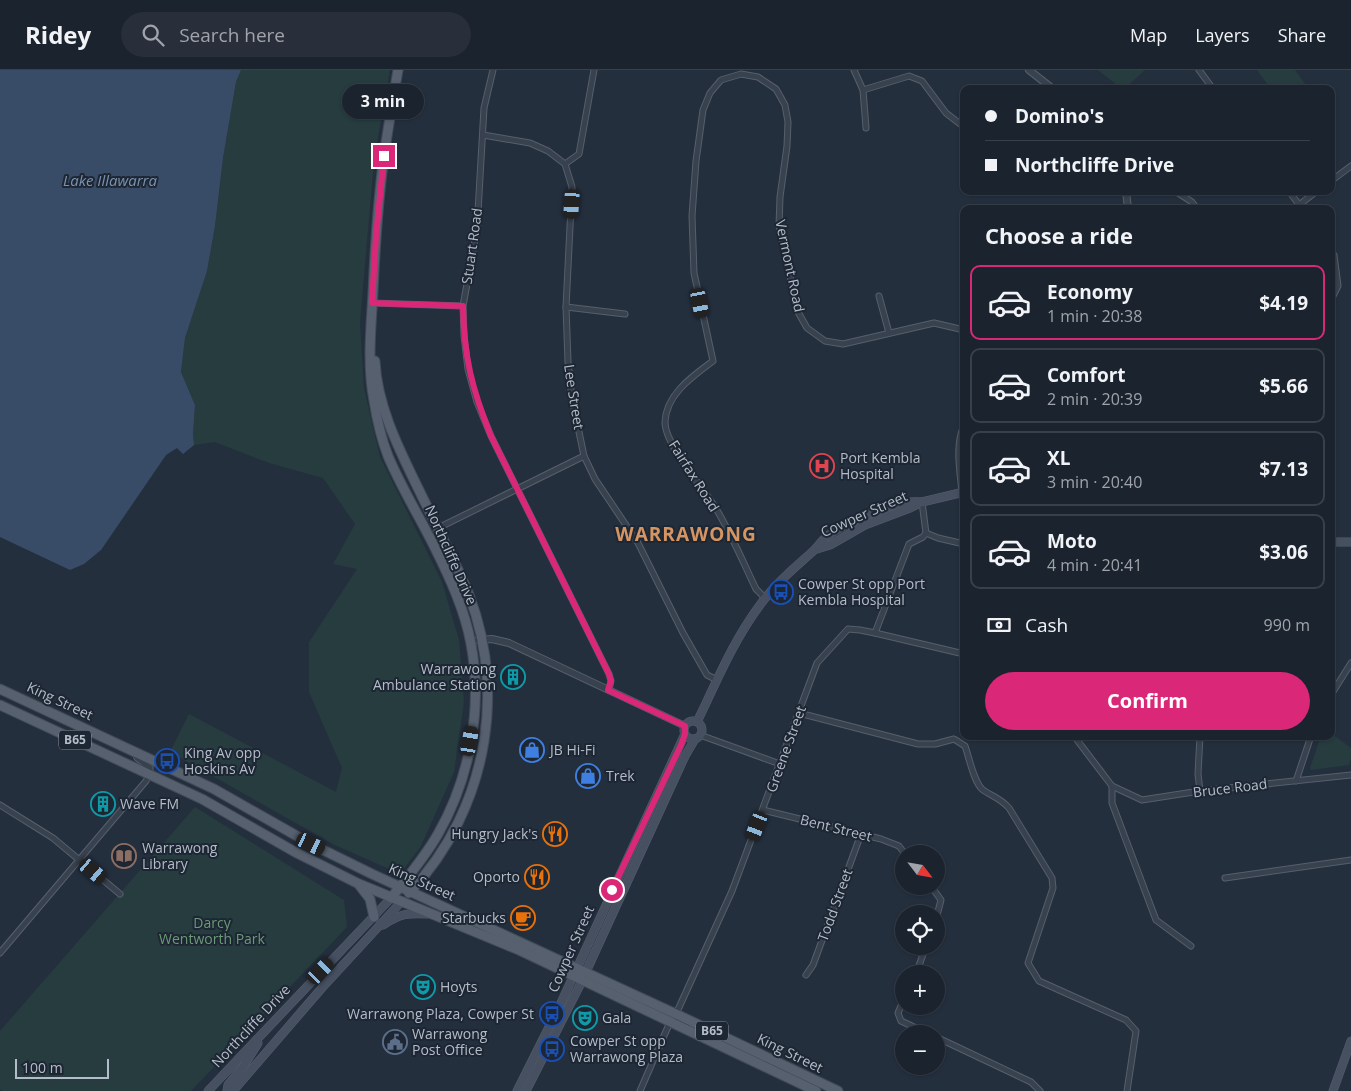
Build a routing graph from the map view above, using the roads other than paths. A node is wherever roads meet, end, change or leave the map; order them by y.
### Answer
1 (398, 70) edge
2 (493, 70) edge
3 (594, 70) edge
4 (854, 70) edge
5 (1029, 70) edge
6 (1199, 70) edge
7 (1048, 85) edge
8 (1210, 85) edge
9 (864, 90) junction
10 (960, 124) edge
11 (866, 128) dead end
12 (483, 135) junction
13 (565, 164) junction
14 (1351, 166) edge
15 (1335, 178) edge
16 (1181, 195) edge
17 (1313, 195) edge
18 (1194, 205) edge
19 (1302, 205) edge
20 (1335, 263) edge
21 (1335, 292) edge
22 (879, 296) dead end
23 (372, 303) junction
24 (463, 306) junction
25 (566, 307) junction
26 (625, 314) dead end
27 (960, 329) edge
28 (889, 334) junction
29 (713, 361) joint
30 (960, 439) edge
31 (584, 456) junction
32 (960, 469) edge
33 (517, 488) junction
34 (960, 494) edge
35 (922, 502) junction
36 (878, 519) junction
37 (853, 521) junction
38 (438, 528) junction
39 (428, 533) junction
40 (926, 533) junction
41 (843, 538) junction
42 (1335, 542) edge
43 (1351, 542) edge
44 (960, 543) edge
45 (817, 549) junction
46 (765, 598) junction
47 (875, 633) junction
48 (482, 639) junction
49 (471, 642) junction
50 (960, 653) edge
51 (1351, 663) edge
52 (717, 680) junction
53 (0, 689) edge
54 (1335, 689) edge
55 (608, 690) junction
56 (0, 704) edge
57 (799, 713) junction
58 (697, 722) junction
59 (685, 730) junction
60 (698, 737) junction
61 (1077, 740) edge
62 (1200, 740) edge
63 (1310, 740) edge
64 (134, 751) junction
65 (780, 764) junction
66 (150, 775) junction
67 (1351, 775) edge
68 (1296, 781) junction
69 (1112, 786) junction
70 (1200, 792) junction
71 (0, 805) edge
72 (764, 810) junction
73 (861, 834) junction
74 (896, 845) edge
75 (80, 860) junction
76 (1351, 860) edge
77 (1224, 878) dead end
78 (357, 883) junction
79 (400, 886) junction
80 (411, 891) junction
81 (120, 894) dead end
82 (391, 898) junction
83 (402, 901) junction
84 (433, 914) junction
85 (374, 916) junction
86 (373, 931) junction
87 (1191, 946) dead end
88 (0, 953) edge
89 (574, 972) junction
90 (806, 975) dead end
91 (583, 976) junction
92 (676, 1014) junction
93 (899, 1015) edge
94 (670, 1022) junction
95 (910, 1025) edge
96 (265, 1032) junction
97 (692, 1032) junction
98 (945, 1041) edge
99 (1350, 1045) edge
100 (208, 1091) edge
101 (227, 1091) edge
102 (234, 1091) edge
103 (517, 1091) edge
104 (526, 1091) edge
105 (640, 1091) edge
106 (816, 1091) edge
107 (837, 1091) edge
108 (1040, 1091) edge
109 (1127, 1091) edge
110 (1333, 1091) edge

1 - 23 main road, Northcliffe Drive
2 - 12 street, Stuart Road
3 - 13 street
4 - 9 street
5 - 7 street
6 - 8 street
9 - 10 street
9 - 11 street
12 - 13 street
12 - 24 street, Stuart Road
13 - 25 street, Lee Street
14 - 15 street
16 - 18 street
17 - 19 street
20 - 21 street
22 - 28 street
23 - 24 street
23 - 38 main road, Northcliffe Drive
23 - 39 main road, Northcliffe Drive
24 - 33 street, Stuart Road
25 - 26 street
25 - 31 street, Lee Street
27 - 28 street, Vermont Road
28 - 29 street, Vermont Road
29 - 46 street, Fairfax Road
30 - 32 street
31 - 33 street
31 - 52 street, Lee Street
33 - 38 street
33 - 55 street, Stuart Road
34 - 35 main road, Cowper Street
35 - 36 main road, Cowper Street
35 - 37 main road, Cowper Street
35 - 40 street
36 - 37 main road
36 - 41 main road, Cowper Street
37 - 41 main road
37 - 45 main road, Cowper Street
38 - 39 street
38 - 48 main road, Northcliffe Drive
39 - 49 main road, Northcliffe Drive
40 - 44 street
40 - 47 street
41 - 45 main road, Cowper Street
42 - 43 main road
45 - 46 main road, Cowper Street
46 - 52 main road, Cowper Street
47 - 50 street
47 - 57 street, Greene Street
48 - 49 street
48 - 55 street
48 - 80 main road, Northcliffe Drive
49 - 79 main road, Northcliffe Drive
51 - 54 street
52 - 58 main road, Cowper Street
53 - 64 main road, King Street / B65
55 - 59 street
56 - 66 main road, King Street / B65
57 - 65 street, Greene Street
57 - 109 street
58 - 59 main road
58 - 60 main road
59 - 60 main road
59 - 89 main road, Cowper Street
60 - 65 street
60 - 91 main road, Cowper Street
61 - 69 street
62 - 70 street
63 - 68 street
64 - 66 street
64 - 79 main road, King Street / B65
65 - 72 street, Greene Street
66 - 75 street
66 - 78 main road, King Street / B65
67 - 68 street, Bruce Road
68 - 70 street, Bruce Road
69 - 70 street, Bruce Road
69 - 87 street
71 - 75 street
72 - 73 street, Bent Street
72 - 92 street, Greene Street
73 - 74 street, Bent Street
73 - 90 street, Todd Street
75 - 81 street
75 - 88 street
76 - 77 street
78 - 82 main road, King Street / B65
78 - 85 main road
79 - 80 main road, King Street / B65
79 - 82 main road, Northcliffe Drive
80 - 83 main road, Northcliffe Drive
80 - 89 main road, King Street / B65
82 - 83 main road, King Street / B65
82 - 85 main road, Northcliffe Drive
83 - 84 main road, King Street / B65
83 - 86 main road, Northcliffe Drive
84 - 86 main road
84 - 89 main road, King Street / B65
85 - 96 main road, Northcliffe Drive
86 - 102 main road, Northcliffe Drive
89 - 91 main road, King Street / B65
89 - 103 main road, Cowper Street
91 - 92 main road, King Street / B65
91 - 94 main road, King Street / B65
91 - 104 main road, Cowper Street
92 - 97 street
92 - 107 main road, King Street / B65
93 - 95 street
94 - 97 main road, King Street / B65
94 - 105 street
96 - 100 main road, Northcliffe Drive
96 - 101 main road
97 - 106 main road, King Street / B65
98 - 108 street
99 - 110 main road

